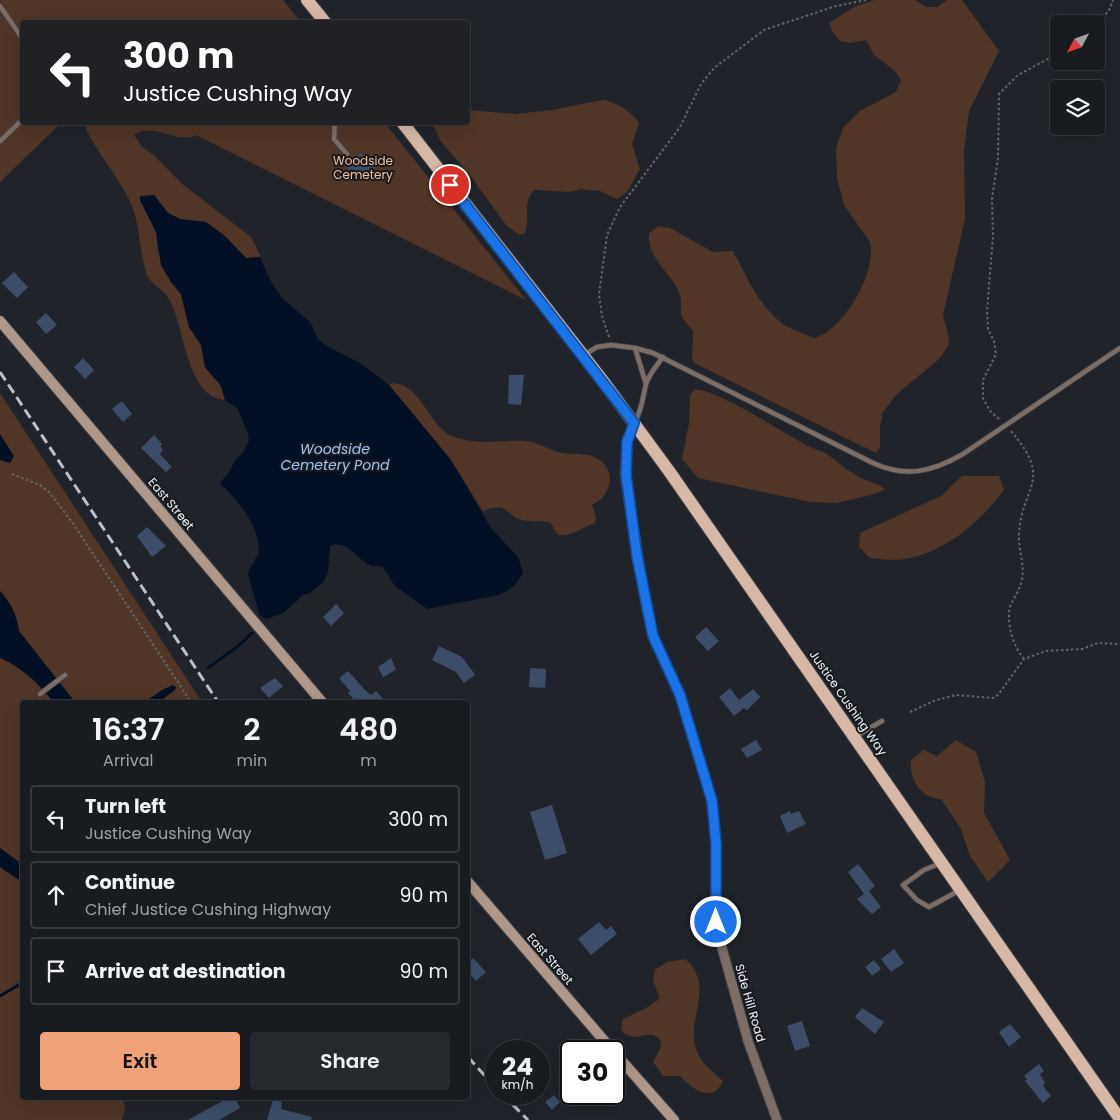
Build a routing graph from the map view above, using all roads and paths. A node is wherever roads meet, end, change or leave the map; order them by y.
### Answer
1 (307, 0) edge
2 (866, 0) edge
3 (1113, 0) edge
4 (0, 6) edge
5 (1105, 16) edge
6 (323, 20) edge
7 (20, 35) edge
8 (1050, 58) edge
9 (20, 122) edge
10 (334, 125) edge
11 (404, 125) edge
12 (0, 141) edge
13 (347, 154) dead end
14 (0, 321) edge
15 (611, 345) junction
16 (635, 348) junction
17 (1120, 348) edge
18 (583, 356) junction
19 (663, 357) junction
20 (646, 384) junction
21 (634, 423) junction
22 (1006, 425) junction
23 (12, 474) dead end
24 (1120, 644) edge
25 (1024, 659) junction
26 (65, 675) dead end
27 (40, 694) dead end
28 (190, 700) edge
29 (320, 700) edge
30 (910, 712) dead end
31 (882, 721) dead end
32 (855, 737) junction
33 (942, 862) junction
34 (470, 884) edge
35 (961, 889) junction
36 (604, 1040) edge
37 (625, 1064) edge
38 (1120, 1119) edge
39 (674, 1120) edge
40 (777, 1120) edge

1 - 6 main road
2 - 15 path
3 - 5 path
4 - 7 lane
8 - 22 path
9 - 12 lane
10 - 13 lane
11 - 18 main road, Justice Cushing Way
14 - 29 main road, East Street
15 - 16 lane
15 - 18 lane
16 - 19 lane
16 - 20 lane
17 - 22 lane
18 - 21 main road, Justice Cushing Way
19 - 20 lane
19 - 22 lane
20 - 21 lane
21 - 32 main road, Justice Cushing Way
21 - 40 street, Side Hill Road
22 - 25 path
23 - 28 path
24 - 25 path
25 - 30 path
26 - 27 lane
31 - 32 lane
32 - 33 main road, Justice Cushing Way
33 - 35 main road, Justice Cushing Way
33 - 35 lane
34 - 36 main road, East Street
35 - 38 main road, Justice Cushing Way
37 - 39 main road, East Street

